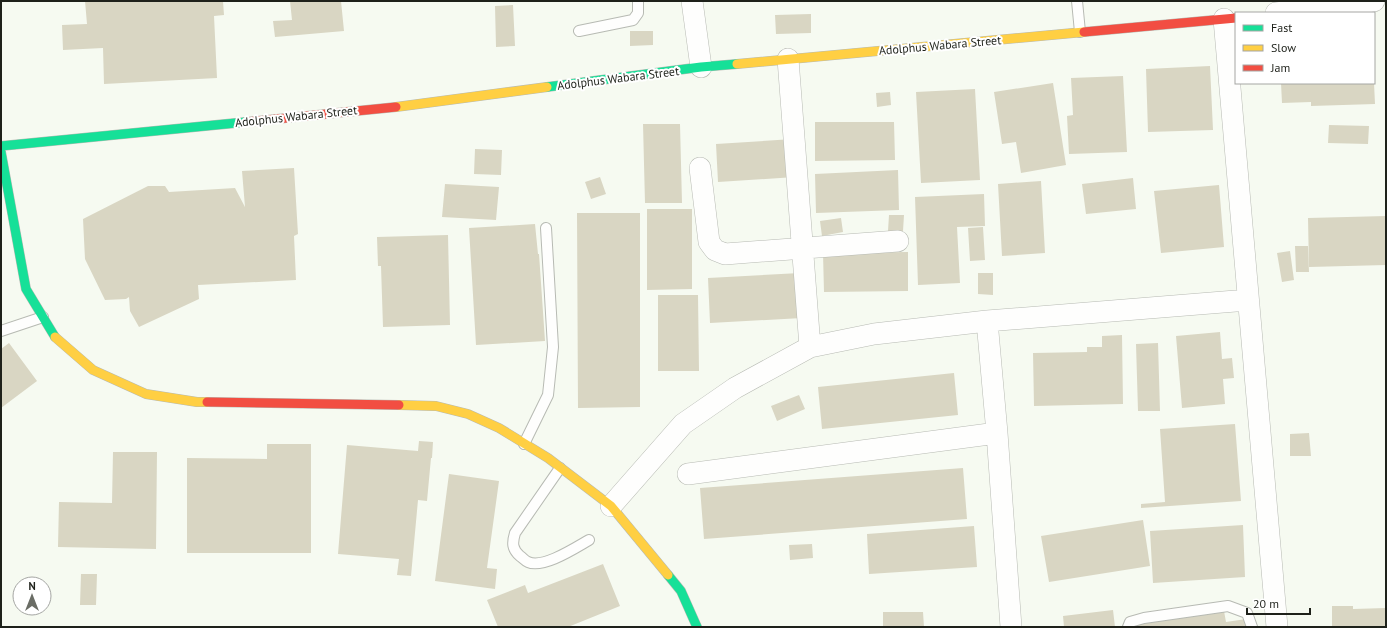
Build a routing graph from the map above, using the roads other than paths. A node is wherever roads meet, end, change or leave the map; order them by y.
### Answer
1 (638, 1) edge
2 (692, 1) edge
3 (1077, 1) edge
4 (1374, 1) edge
5 (1300, 6) edge
6 (1279, 12) edge
7 (1230, 18) edge
8 (579, 31) dead end
9 (1080, 32) junction
10 (788, 59) junction
11 (701, 67) junction
12 (1, 146) edge
13 (1, 152) edge
14 (700, 168) dead end
15 (546, 228) dead end
16 (898, 241) dead end
17 (803, 249) junction
18 (1248, 300) junction
19 (43, 317) junction
20 (987, 321) junction
21 (1, 331) edge
22 (810, 347) junction
23 (997, 433) junction
24 (524, 444) junction
25 (560, 468) junction
26 (688, 474) dead end
27 (611, 506) junction
28 (589, 540) dead end
29 (697, 627) edge
30 (1011, 627) edge
31 (1128, 627) edge
32 (1252, 627) edge
33 (1277, 627) edge

1 - 8 lane
2 - 11 street
3 - 9 lane
4 - 5 street
5 - 6 street
7 - 9 street, Adolphus Wabara Street
7 - 18 street
9 - 10 street, Adolphus Wabara Street
10 - 11 street, Adolphus Wabara Street
10 - 17 street
11 - 12 street, Adolphus Wabara Street
13 - 19 street
14 - 17 street
15 - 24 lane
16 - 17 street
17 - 22 street
18 - 20 street
18 - 33 street
19 - 21 lane
19 - 24 street
20 - 22 street
20 - 23 street
22 - 27 street
23 - 26 street
23 - 30 street
24 - 25 street
25 - 27 street
25 - 28 lane
27 - 29 street
31 - 32 lane

